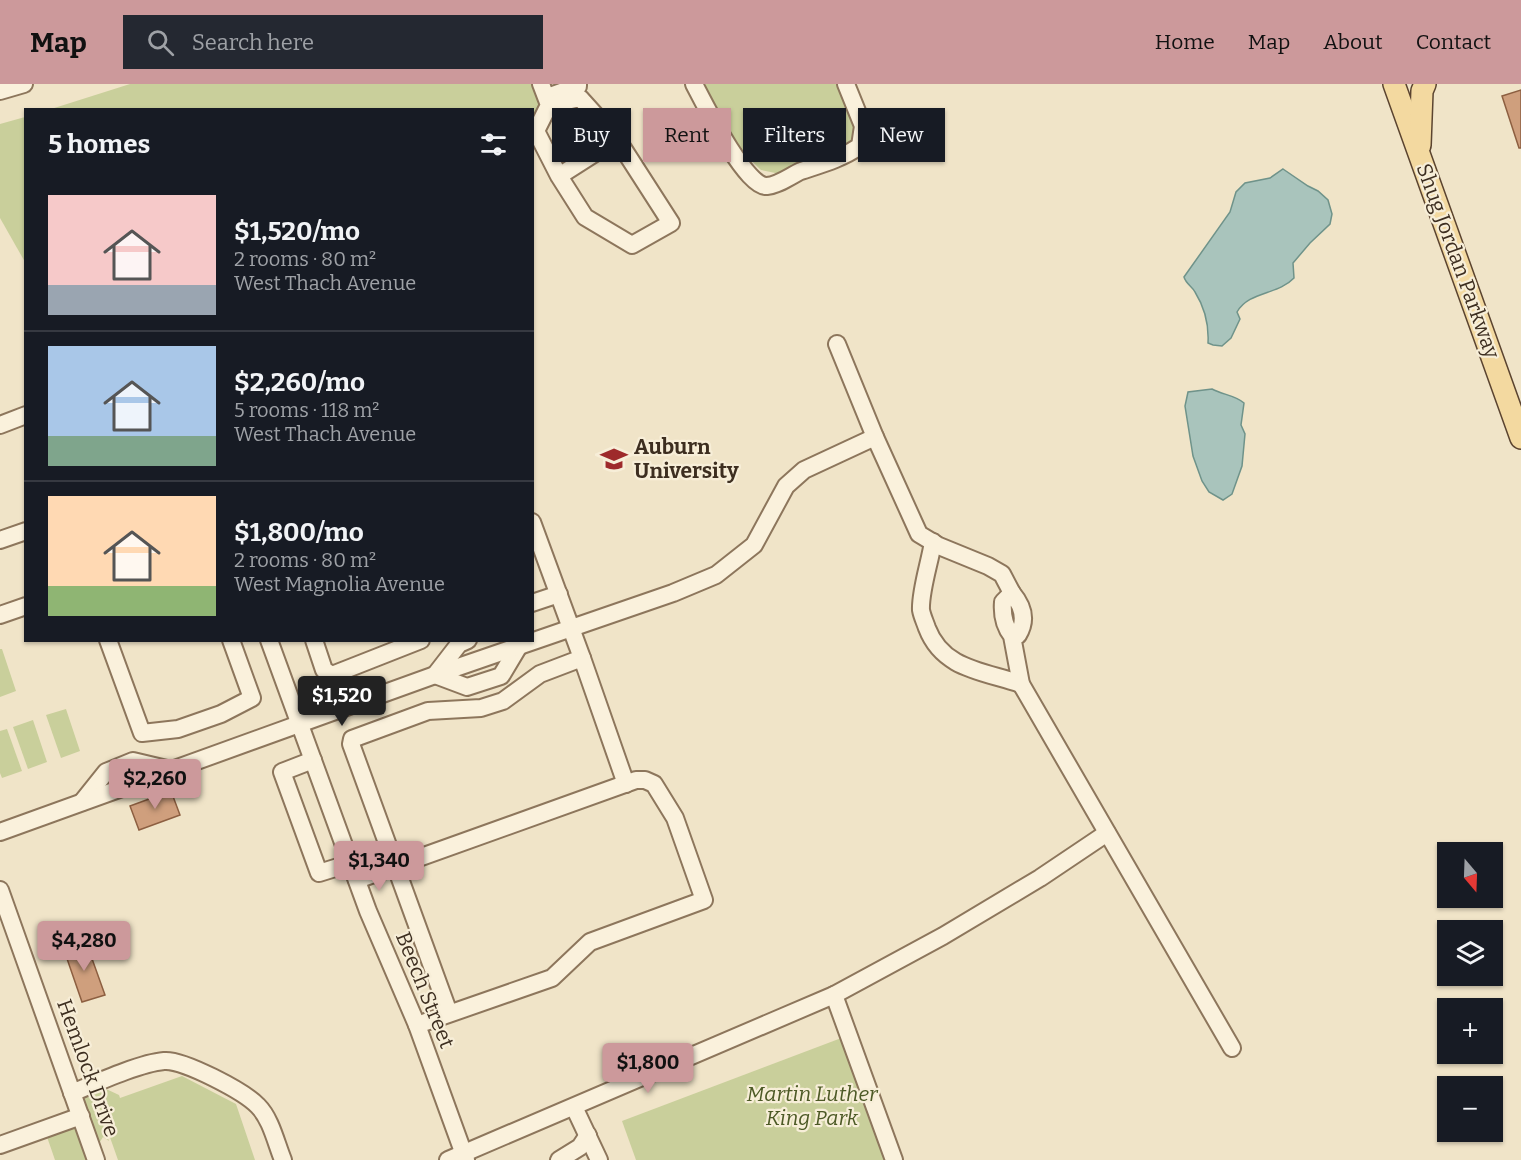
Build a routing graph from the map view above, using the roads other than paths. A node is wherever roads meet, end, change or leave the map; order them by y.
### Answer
1 (24, 84) edge
2 (578, 84) edge
3 (694, 84) edge
4 (846, 84) edge
5 (1394, 84) edge
6 (1425, 84) edge
7 (0, 92) edge
8 (546, 95) edge
9 (589, 108) edge
10 (535, 133) edge
11 (1419, 151) junction
12 (631, 161) edge
13 (581, 162) edge
14 (559, 176) junction
15 (837, 344) dead end
16 (24, 416) edge
17 (0, 425) edge
18 (875, 438) junction
19 (1521, 438) edge
20 (534, 527) edge
21 (24, 532) edge
22 (0, 540) edge
23 (933, 542) junction
24 (559, 594) junction
25 (534, 602) edge
26 (24, 607) edge
27 (0, 615) edge
28 (572, 628) junction
29 (534, 641) edge
30 (109, 642) edge
31 (232, 642) edge
32 (270, 642) edge
33 (315, 642) edge
34 (416, 642) edge
35 (464, 642) edge
36 (507, 642) edge
37 (531, 642) edge
38 (519, 646) junction
39 (582, 658) junction
40 (435, 675) junction
41 (1021, 684) junction
42 (300, 724) junction
43 (313, 760) junction
44 (626, 784) junction
45 (0, 832) edge
46 (1107, 833) junction
47 (351, 863) junction
48 (396, 866) junction
49 (357, 880) junction
50 (0, 890) edge
51 (834, 996) junction
52 (449, 1013) junction
53 (417, 1025) junction
54 (1232, 1048) dead end
55 (72, 1093) junction
56 (574, 1107) junction
57 (81, 1116) junction
58 (588, 1135) junction
59 (0, 1145) edge
60 (459, 1158) edge
61 (96, 1160) edge
62 (283, 1160) edge
63 (559, 1160) edge
64 (599, 1160) edge
65 (894, 1160) edge

1 - 7 street
2 - 8 street
3 - 4 street
5 - 11 main road, Shug Jordan Parkway
6 - 11 main road
8 - 9 street
8 - 10 street
10 - 14 street
11 - 19 main road, Shug Jordan Parkway
12 - 14 street
13 - 14 street
15 - 18 street
16 - 17 street
18 - 23 street
18 - 28 street
20 - 24 street
21 - 22 street
23 - 41 street
23 - 41 street
24 - 25 street
24 - 28 street
26 - 27 street
28 - 29 street
28 - 39 street
30 - 31 street
32 - 42 street, Beech Street
33 - 34 street
35 - 40 street
36 - 38 street
37 - 38 street
38 - 40 street
39 - 44 street
39 - 48 street
40 - 42 street
41 - 46 street
42 - 43 street, Beech Street
42 - 45 street
43 - 47 street, Beech Street
43 - 47 street
44 - 48 street
44 - 52 street
46 - 51 street
46 - 54 street
47 - 49 street, Beech Street
48 - 49 street
48 - 52 street
49 - 53 street, Beech Street
50 - 55 street, Hemlock Drive
51 - 56 street
51 - 65 street
52 - 53 street
53 - 60 street, Beech Street
55 - 57 street, Hemlock Drive
55 - 62 street
56 - 58 street
56 - 60 street
57 - 59 street
57 - 61 street, Hemlock Drive
58 - 63 street
58 - 64 street

